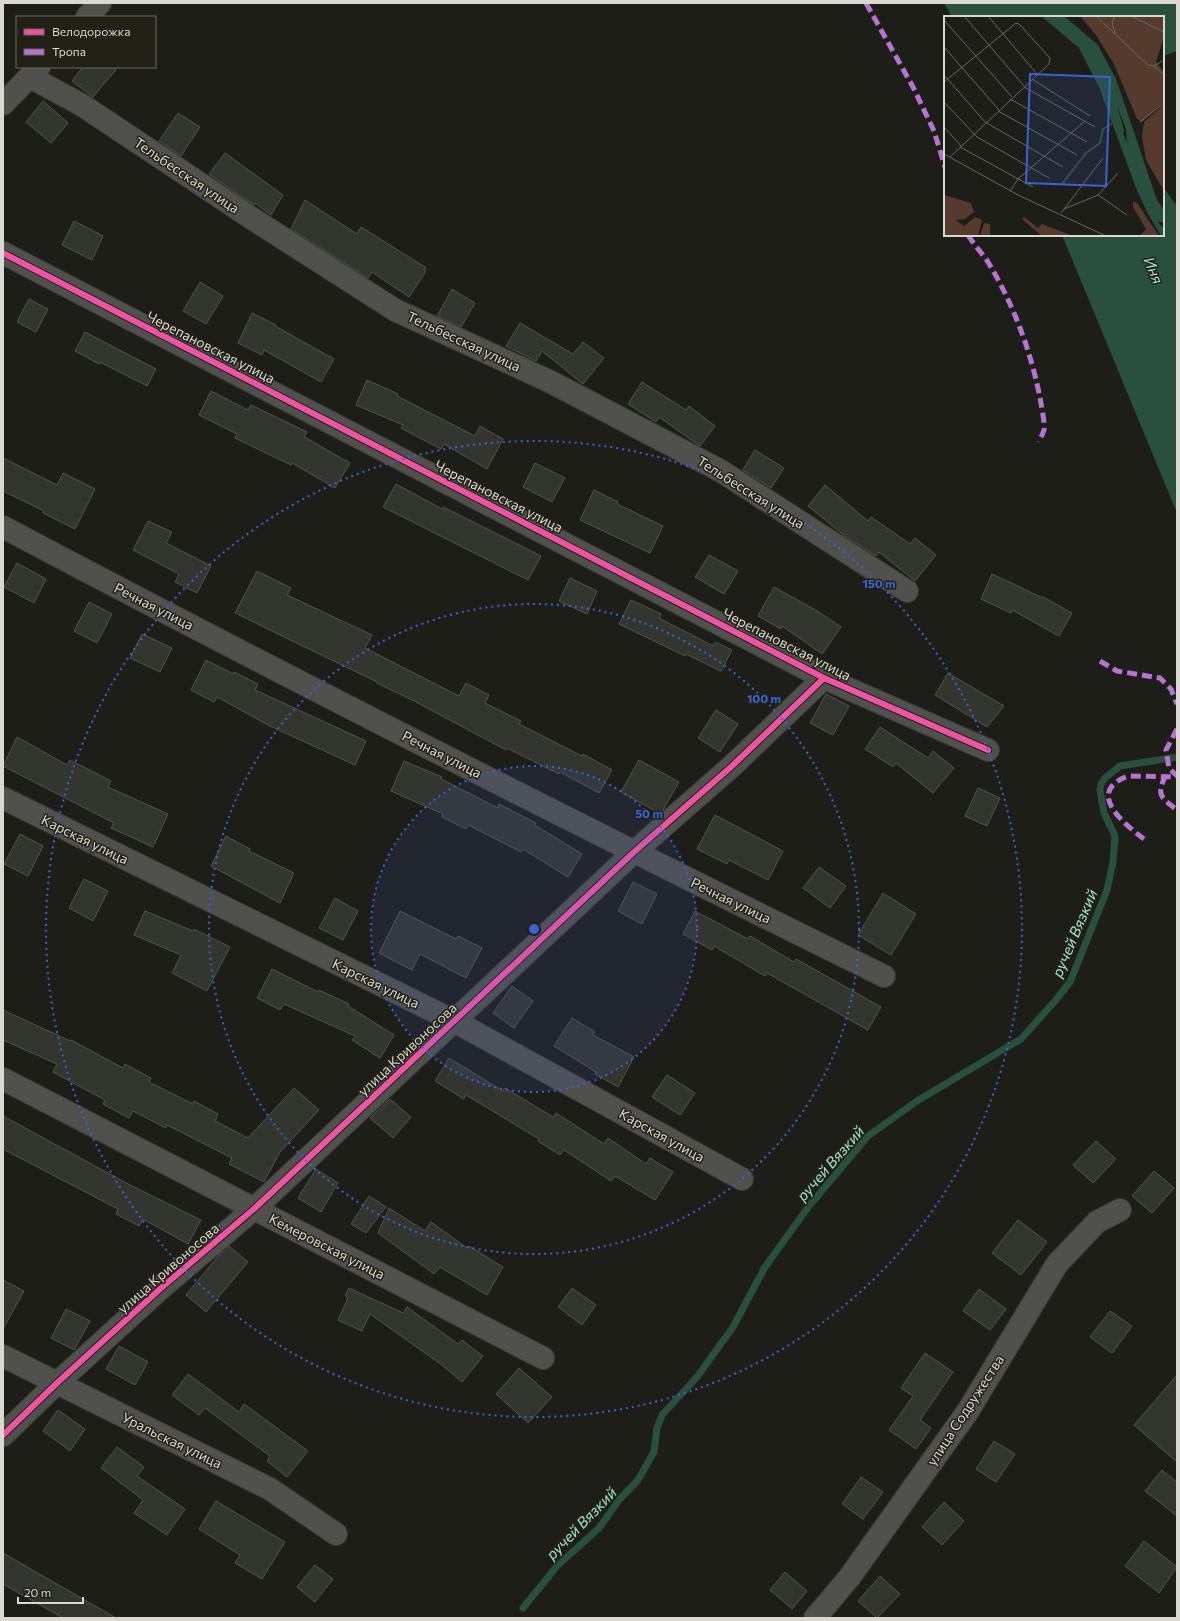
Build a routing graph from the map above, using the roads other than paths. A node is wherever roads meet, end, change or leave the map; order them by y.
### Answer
1 (100, 3) edge
2 (88, 16) edge
3 (34, 72) edge
4 (3, 104) edge
5 (3, 253) edge
6 (3, 526) edge
7 (907, 591) dead end
8 (824, 678) junction
9 (988, 750) dead end
10 (3, 798) edge
11 (634, 852) junction
12 (884, 976) dead end
13 (454, 1021) junction
14 (3, 1079) edge
15 (742, 1179) dead end
16 (255, 1208) junction
17 (1120, 1210) dead end
18 (3, 1356) edge
19 (543, 1358) dead end
20 (57, 1383) junction
21 (3, 1435) edge
22 (336, 1534) dead end
23 (815, 1618) edge

1 - 2 street
3 - 4 street
3 - 7 street, Тельбесская улица
5 - 8 street, Черепановская улица
6 - 11 street, Речная улица
8 - 9 street, Черепановская улица
8 - 11 street, улица Кривоносова
10 - 13 street, Карская улица
11 - 12 street, Речная улица
11 - 13 street, улица Кривоносова
13 - 15 street, Карская улица
13 - 16 street, улица Кривоносова
14 - 16 street, Кемеровская улица
16 - 19 street, Кемеровская улица
16 - 20 street, улица Кривоносова
17 - 23 street, улица Содружества
18 - 20 street, Уральская улица
20 - 21 street, улица Кривоносова
20 - 22 street, Уральская улица

